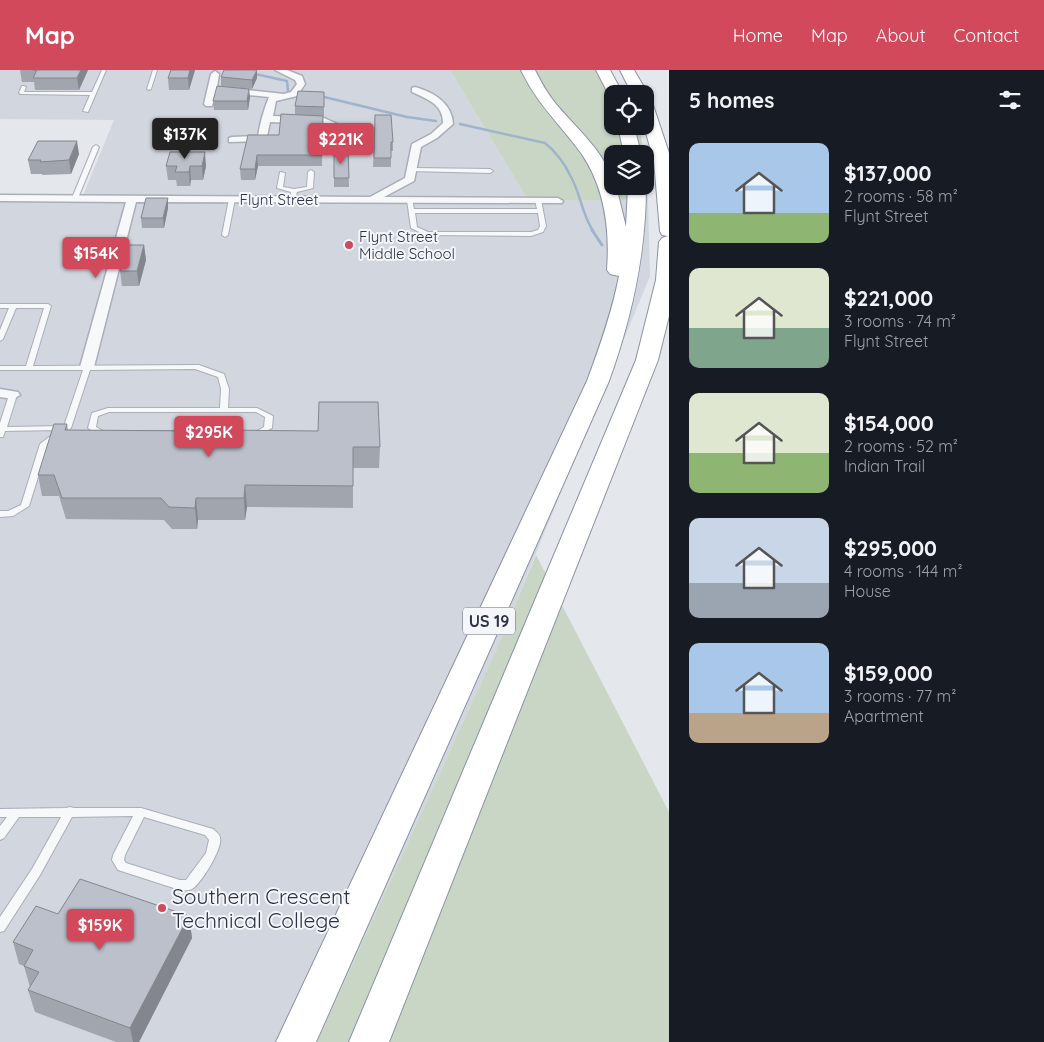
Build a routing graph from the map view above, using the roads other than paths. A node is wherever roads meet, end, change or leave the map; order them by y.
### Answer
1 (104, 70) edge
2 (155, 70) edge
3 (279, 70) edge
4 (528, 70) edge
5 (603, 70) edge
6 (627, 70) edge
7 (215, 74) dead end
8 (610, 85) edge
9 (635, 85) edge
10 (24, 87) dead end
11 (212, 89) junction
12 (149, 90) dead end
13 (416, 90) dead end
14 (94, 94) junction
15 (283, 96) junction
16 (209, 104) dead end
17 (86, 111) dead end
18 (268, 119) junction
19 (654, 133) edge
20 (232, 140) dead end
21 (96, 146) dead end
22 (339, 152) edge
23 (412, 170) junction
24 (490, 171) dead end
25 (282, 172) dead end
26 (311, 172) dead end
27 (294, 195) junction
28 (637, 195) edge
29 (0, 198) edge
30 (75, 198) junction
31 (132, 198) junction
32 (232, 199) junction
33 (373, 200) junction
34 (558, 200) dead end
35 (411, 205) junction
36 (539, 206) junction
37 (669, 230) edge
38 (226, 235) dead end
39 (669, 242) edge
40 (0, 306) edge
41 (13, 306) junction
42 (663, 314) edge
43 (0, 339) edge
44 (611, 346) junction
45 (29, 367) junction
46 (87, 367) junction
47 (0, 368) edge
48 (6, 394) edge
49 (224, 410) junction
50 (67, 428) junction
51 (1, 432) edge
52 (0, 514) edge
53 (70, 812) junction
54 (141, 812) junction
55 (0, 813) edge
56 (16, 813) junction
57 (0, 835) edge
58 (0, 927) edge
59 (296, 1042) edge
60 (369, 1042) edge

1 - 14 lane
2 - 12 lane
3 - 15 street
4 - 44 highway
5 - 8 highway
6 - 9 highway
7 - 11 street
10 - 14 lane
11 - 15 street
11 - 16 street
13 - 23 street
14 - 17 lane
15 - 18 street
18 - 20 street
18 - 22 street
19 - 37 highway
21 - 30 lane
23 - 24 lane
23 - 33 street
25 - 27 lane
26 - 27 lane
27 - 32 street, Flynt Street
27 - 33 street, Flynt Street
28 - 44 highway, US 19
29 - 30 street, Flynt Street
30 - 31 street, Flynt Street
31 - 32 street, Flynt Street
31 - 46 street
32 - 38 lane
33 - 35 street, Flynt Street
34 - 36 street, Flynt Street
35 - 36 street, Flynt Street
35 - 36 lane
39 - 42 highway, US 19
40 - 41 lane
41 - 43 lane
41 - 45 lane
42 - 60 highway, US 19
44 - 59 highway, US 19
45 - 46 lane
45 - 47 lane
46 - 49 lane
46 - 50 lane
48 - 51 lane
49 - 49 lane
50 - 51 lane
50 - 52 lane
53 - 54 lane
53 - 56 lane
53 - 58 lane
54 - 54 lane
55 - 56 lane
56 - 57 lane

